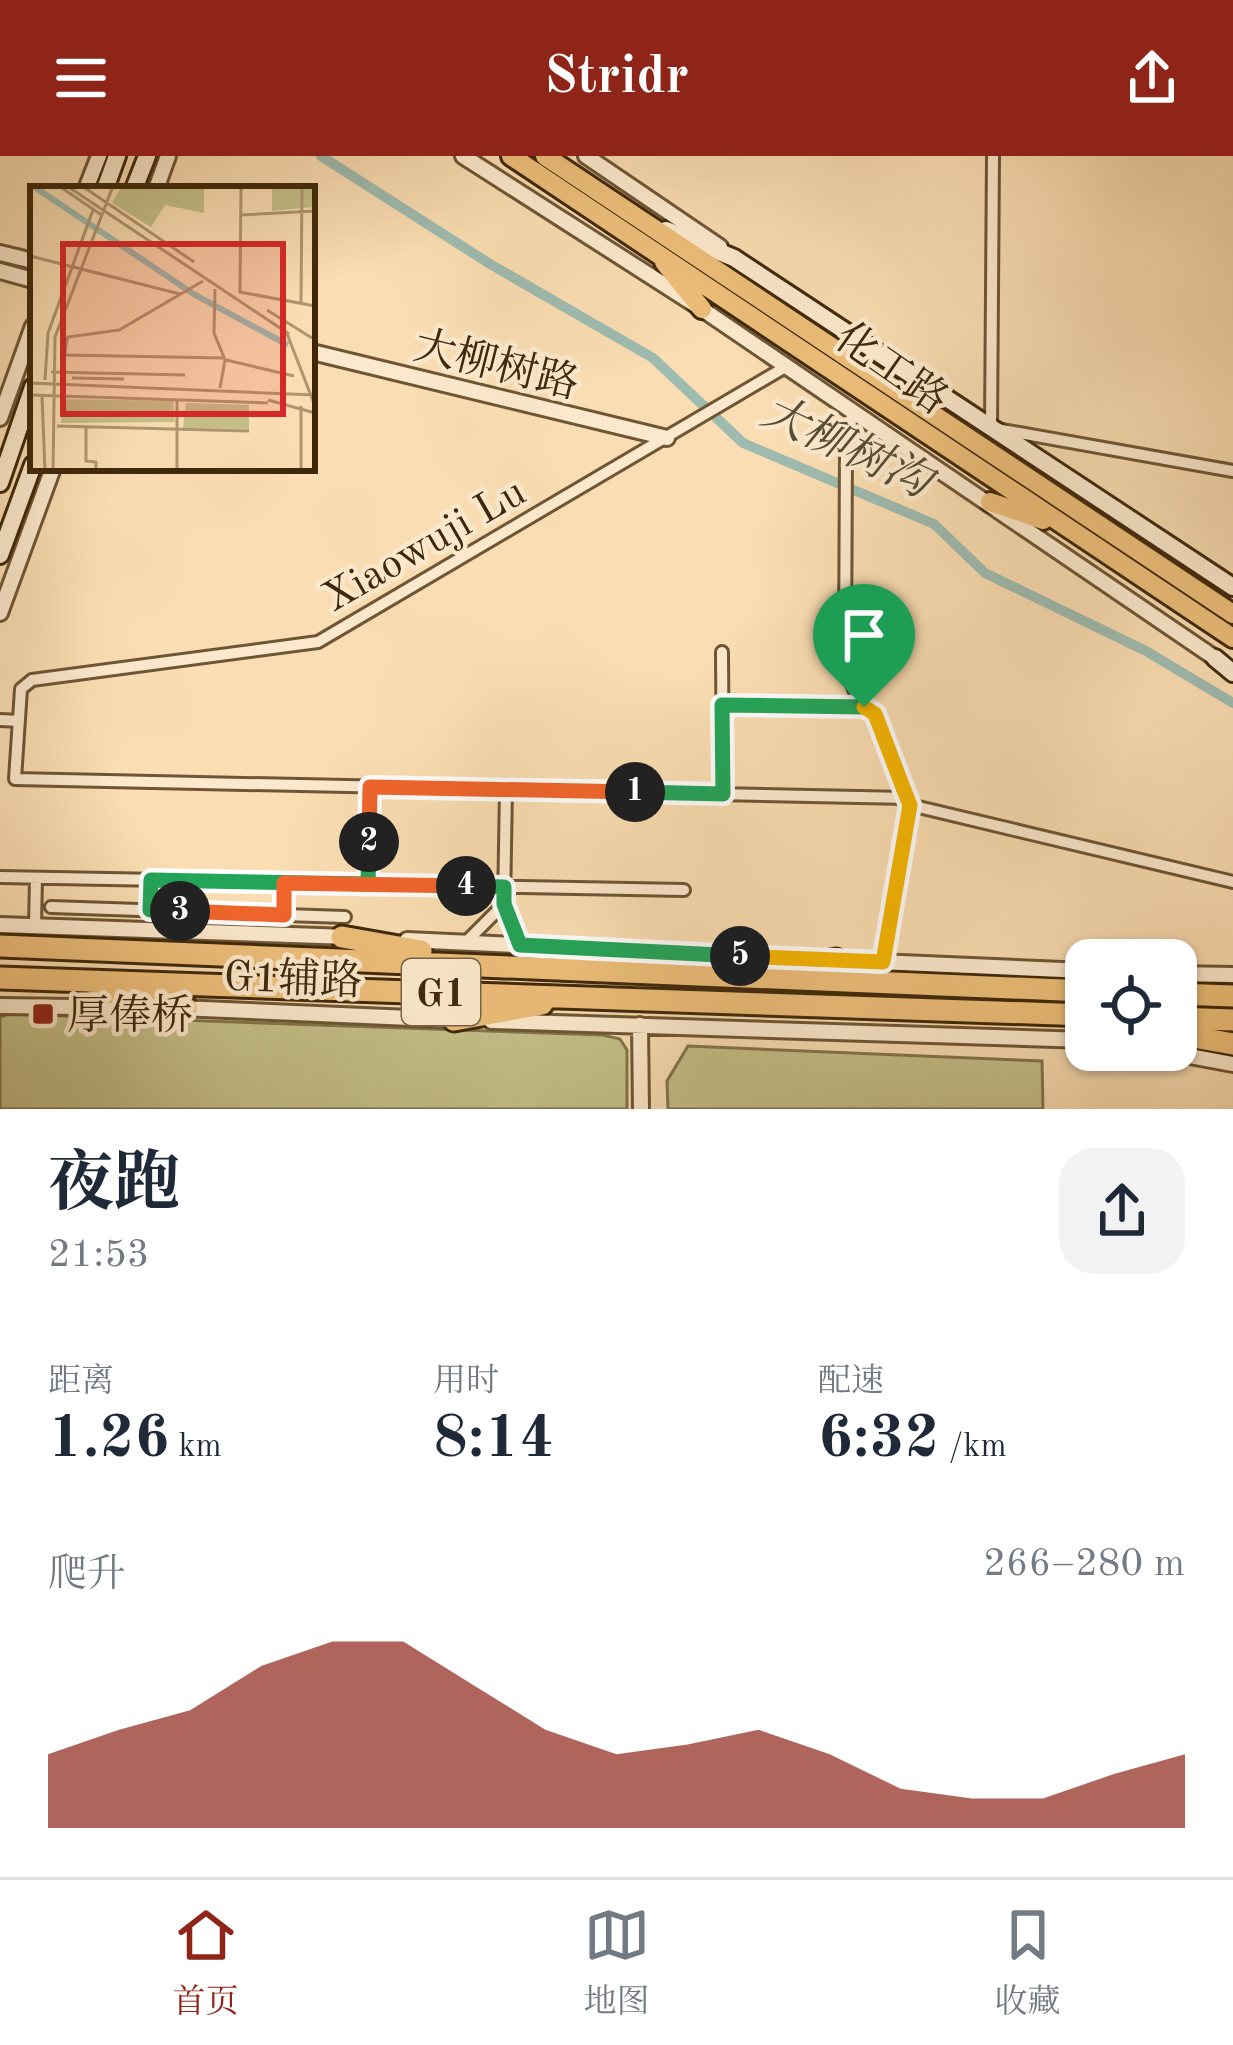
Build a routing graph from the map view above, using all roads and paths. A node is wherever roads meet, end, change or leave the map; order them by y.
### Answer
1 (98, 156) edge
2 (117, 156) edge
3 (147, 156) edge
4 (168, 156) edge
5 (463, 156) edge
6 (511, 156) edge
7 (545, 156) edge
8 (586, 156) edge
9 (993, 156) edge
10 (87, 186) edge
11 (106, 186) edge
12 (135, 186) edge
13 (157, 186) edge
14 (632, 217) junction
15 (654, 249) junction
16 (0, 253) edge
17 (734, 258) junction
18 (30, 260) edge
19 (0, 271) edge
20 (30, 279) edge
21 (702, 308) junction
22 (30, 334) edge
23 (315, 353) edge
24 (787, 366) junction
25 (30, 396) edge
26 (854, 410) junction
27 (0, 418) edge
28 (991, 428) junction
29 (667, 438) junction
30 (31, 471) edge
31 (52, 471) edge
32 (1233, 471) edge
33 (0, 483) edge
34 (21, 496) junction
35 (990, 502) junction
36 (1110, 507) junction
37 (1068, 529) junction
38 (0, 555) edge
39 (1166, 569) junction
40 (14, 574) junction
41 (1233, 587) edge
42 (0, 613) edge
43 (1233, 614) edge
44 (1233, 638) edge
45 (722, 652) dead end
46 (1215, 658) joint
47 (1233, 673) edge
48 (722, 705) junction
49 (864, 707) junction
50 (0, 720) edge
51 (19, 721) junction
52 (370, 787) junction
53 (506, 789) junction
54 (723, 794) junction
55 (908, 802) junction
56 (0, 877) edge
57 (36, 878) junction
58 (151, 880) junction
59 (1233, 882) edge
60 (284, 883) junction
61 (368, 884) junction
62 (504, 887) junction
63 (684, 890) dead end
64 (504, 904) junction
65 (51, 907) dead end
66 (150, 910) junction
67 (284, 915) junction
68 (0, 925) edge
69 (35, 927) junction
70 (343, 927) junction
71 (465, 943) junction
72 (520, 945) junction
73 (0, 946) edge
74 (836, 960) junction
75 (504, 966) junction
76 (1065, 971) edge
77 (1197, 974) edge
78 (1233, 975) edge
79 (0, 978) edge
80 (34, 980) junction
81 (742, 980) junction
82 (882, 984) junction
83 (1065, 990) edge
84 (1197, 995) edge
85 (584, 996) junction
86 (1233, 996) edge
87 (0, 1006) edge
88 (186, 1008) junction
89 (1065, 1015) edge
90 (1197, 1019) edge
91 (454, 1020) junction
92 (1233, 1020) edge
93 (640, 1025) junction
94 (1197, 1038) edge
95 (1065, 1039) edge
96 (1233, 1044) edge
97 (1197, 1057) edge
98 (1233, 1064) edge
99 (641, 1109) edge

1 - 10 street
2 - 11 main road
3 - 12 main road
4 - 13 street
5 - 21 street
6 - 15 main road, 化工路
7 - 14 main road, 化工路
8 - 17 street
9 - 28 street
14 - 17 main road
14 - 39 main road, 化工路
15 - 21 main road
15 - 37 main road, 化工路
16 - 18 street
17 - 28 main road
19 - 20 street
21 - 24 street
22 - 27 street
23 - 29 street, 大柳树路
24 - 26 street
24 - 29 street, Xiaowuji Lu
25 - 33 main road
26 - 35 street
26 - 49 street
28 - 32 street
28 - 36 main road
29 - 51 street, Xiaowuji Lu
30 - 34 main road
31 - 40 street
34 - 38 main road
34 - 40 street
35 - 37 main road
35 - 46 street
36 - 39 main road
36 - 41 main road
37 - 44 main road, 化工路
39 - 43 main road, 化工路
40 - 42 street
45 - 48 street
46 - 47 main road
48 - 49 street
48 - 54 street
49 - 55 street
50 - 51 street
51 - 52 street
52 - 53 street
52 - 61 street
53 - 54 street
53 - 62 street
54 - 55 street
55 - 59 street
55 - 82 street
56 - 57 street
57 - 58 street
57 - 69 street
58 - 60 street
58 - 66 street
60 - 61 street
60 - 67 street
61 - 62 street
62 - 63 street
62 - 64 street
64 - 71 street
64 - 72 street
65 - 66 street
66 - 67 street
67 - 70 street
68 - 69 street, G1辅路
69 - 70 street, G1辅路
70 - 71 street, G1辅路
70 - 75 highway
71 - 72 street, G1辅路
72 - 74 street, G1辅路
73 - 75 highway, G1
74 - 81 highway
74 - 82 street, G1辅路
75 - 81 highway, G1
76 - 82 street, G1辅路
77 - 78 street
79 - 80 highway, G1
80 - 85 highway, G1
80 - 88 highway
81 - 82 highway, G1
82 - 83 highway, G1
82 - 85 highway, G1
82 - 89 highway, G1
84 - 86 highway
85 - 91 highway
87 - 88 street, G1辅路
88 - 91 street, G1辅路
90 - 92 highway
91 - 93 street, G1辅路
93 - 95 street, G1辅路
93 - 99 street
94 - 96 highway
97 - 98 street

